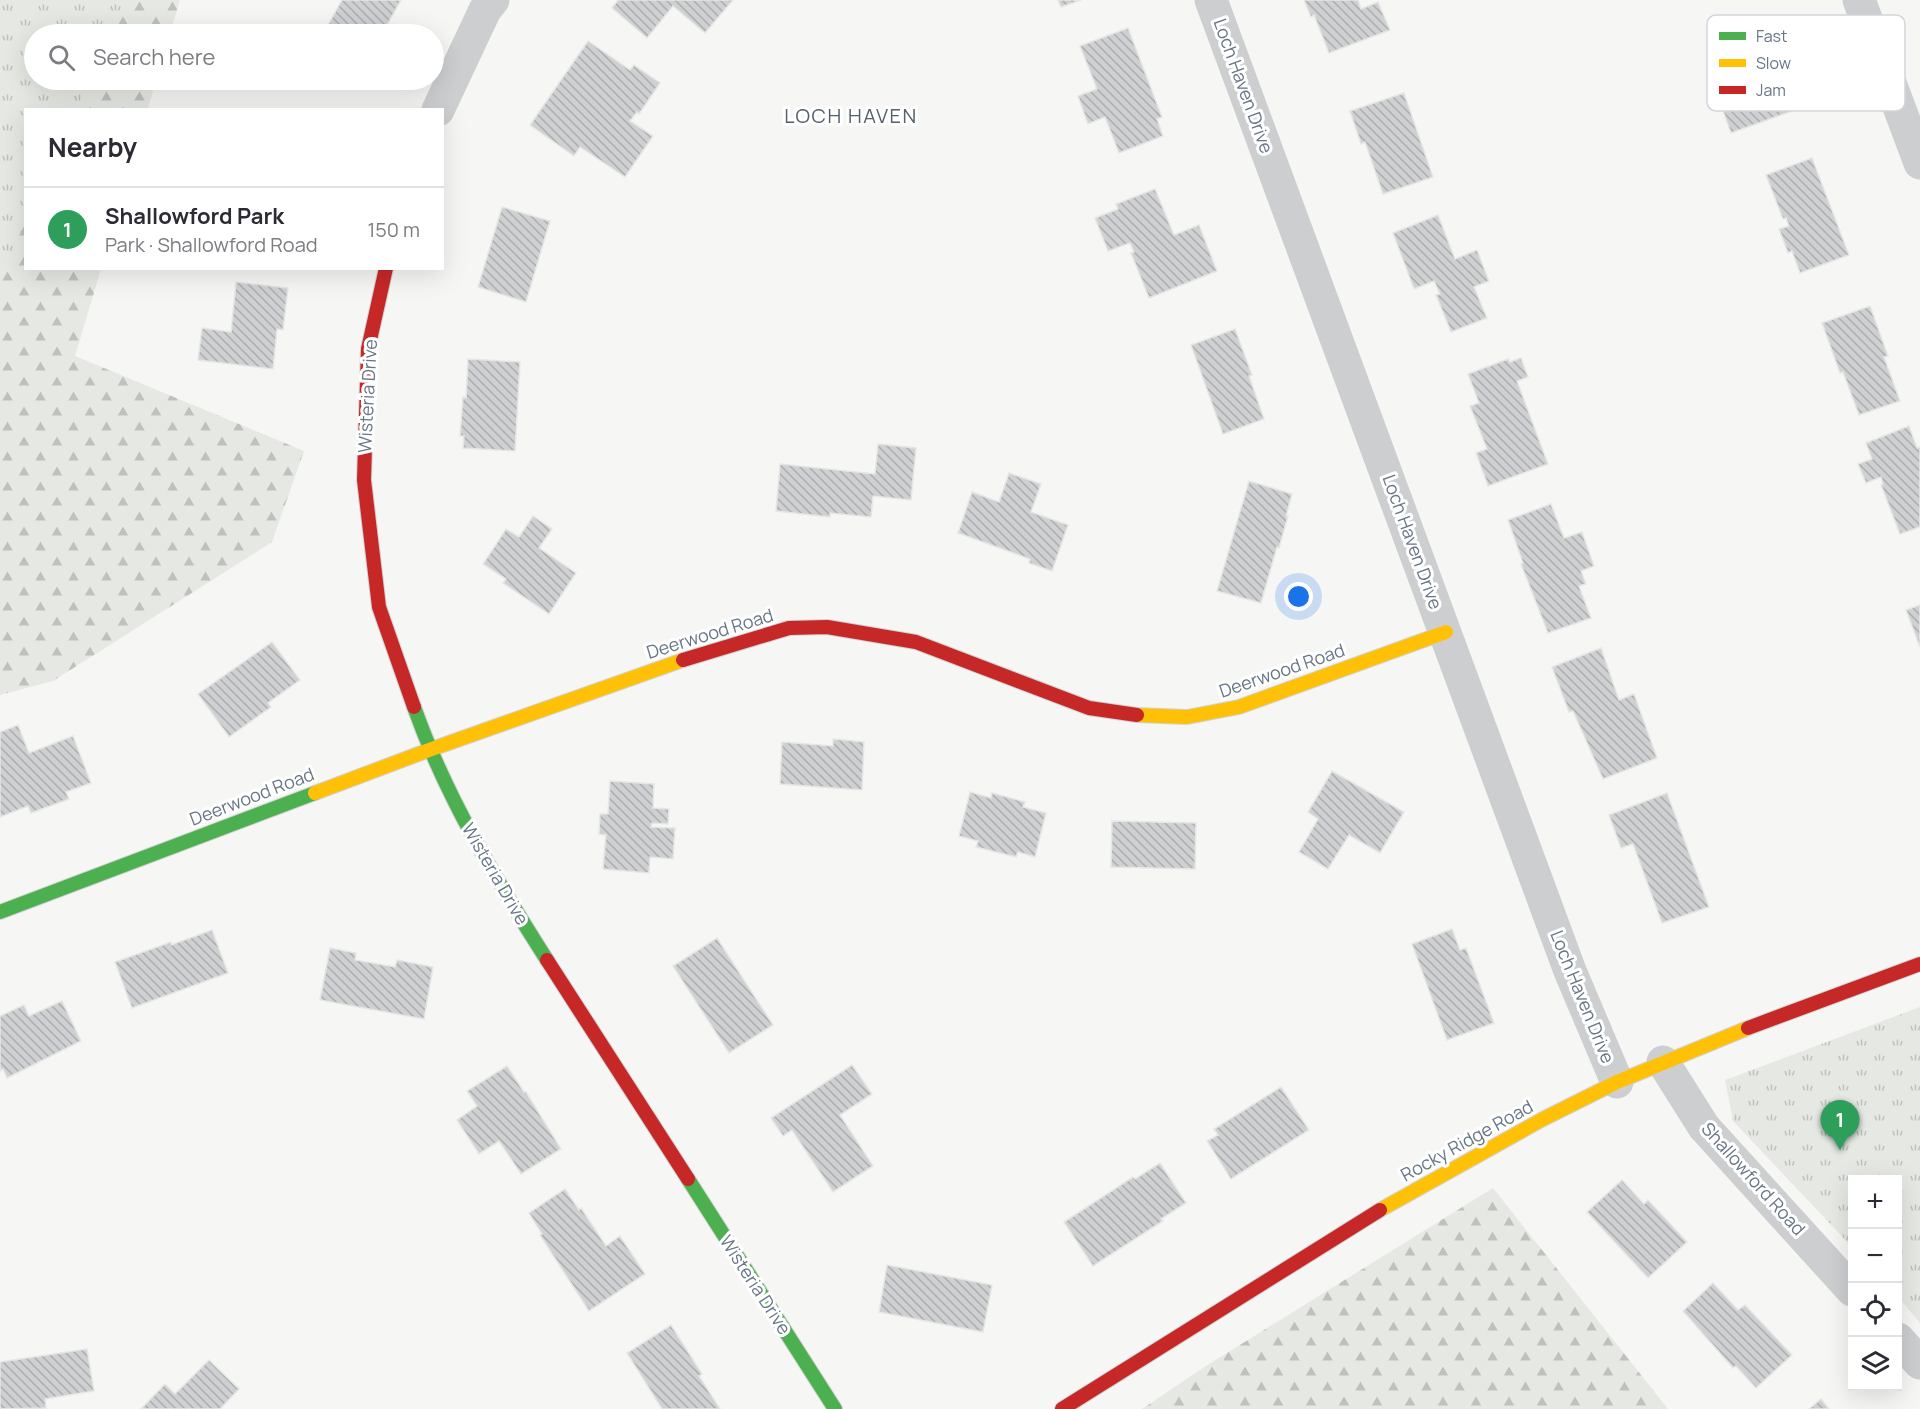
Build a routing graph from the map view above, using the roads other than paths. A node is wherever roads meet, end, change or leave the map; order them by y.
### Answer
1 (493, 0) edge
2 (1211, 0) edge
3 (1858, 0) edge
4 (1864, 15) edge
5 (439, 108) edge
6 (1900, 111) edge
7 (1920, 163) edge
8 (386, 270) edge
9 (1446, 632) junction
10 (429, 750) junction
11 (0, 912) edge
12 (1920, 964) edge
13 (1663, 1062) junction
14 (1617, 1082) junction
15 (1848, 1286) edge
16 (1902, 1343) edge
17 (1920, 1363) edge
18 (834, 1409) edge
19 (1062, 1409) edge

1 - 5 street
2 - 9 street, Loch Haven Drive
3 - 4 street
6 - 7 street
8 - 10 street, Wisteria Drive
9 - 10 street, Deerwood Road
9 - 14 street, Loch Haven Drive
10 - 11 street, Deerwood Road
10 - 18 street, Wisteria Drive
12 - 13 street, Rocky Ridge Road
13 - 14 street, Rocky Ridge Road
13 - 15 street, Shallowford Road
14 - 19 street, Rocky Ridge Road
16 - 17 street

